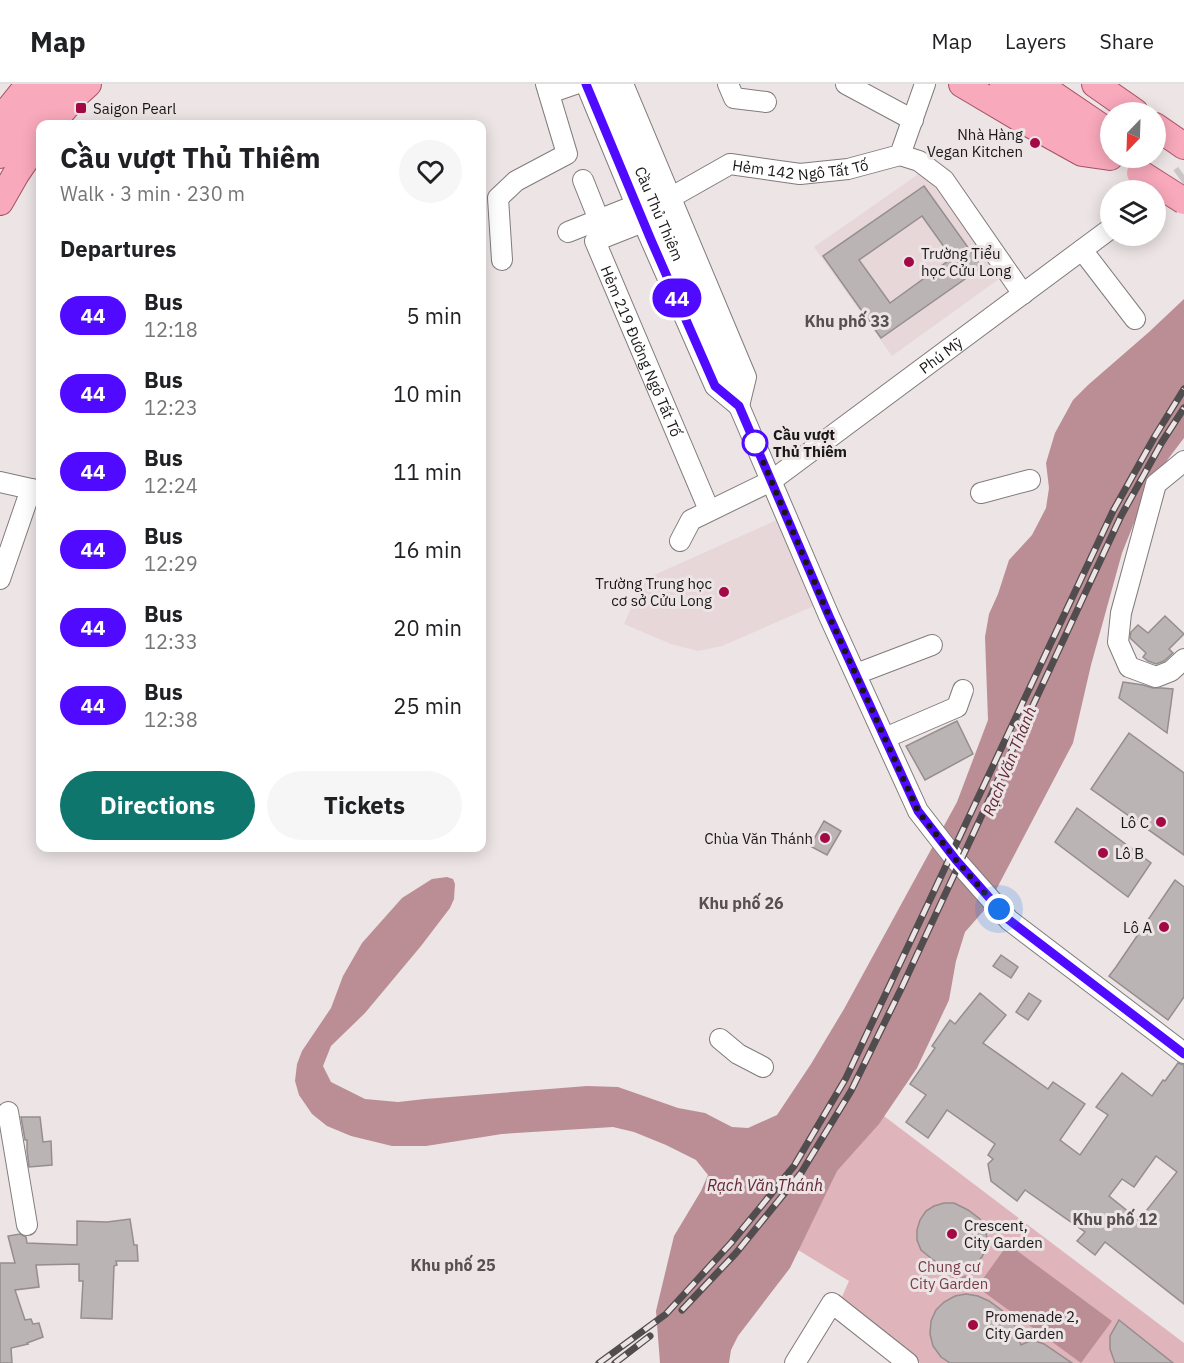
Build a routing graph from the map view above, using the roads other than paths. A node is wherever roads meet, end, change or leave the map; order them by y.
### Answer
1 (29, 84) edge
2 (57, 84) edge
3 (88, 84) edge
4 (575, 84) edge
5 (586, 84) edge
6 (604, 84) edge
7 (623, 84) edge
8 (728, 84) edge
9 (846, 84) edge
10 (925, 84) edge
11 (962, 84) edge
12 (1002, 84) edge
13 (1038, 84) edge
14 (1095, 84) edge
15 (547, 89) edge
16 (766, 102) dead end
17 (1121, 102) edge
18 (0, 120) edge
19 (54, 120) edge
20 (912, 120) junction
21 (1100, 126) edge
22 (36, 145) edge
23 (1100, 147) edge
24 (1100, 153) edge
25 (0, 155) edge
26 (900, 155) junction
27 (1132, 168) edge
28 (583, 180) dead end
29 (670, 198) junction
30 (1184, 201) edge
31 (0, 202) edge
32 (640, 213) junction
33 (598, 220) junction
34 (568, 232) dead end
35 (1100, 236) edge
36 (1082, 250) junction
37 (502, 260) dead end
38 (1023, 294) junction
39 (1135, 319) dead end
40 (739, 406) junction
41 (1184, 461) edge
42 (1030, 480) dead end
43 (771, 481) junction
44 (0, 482) edge
45 (36, 490) edge
46 (981, 493) dead end
47 (709, 510) junction
48 (680, 541) dead end
49 (0, 579) edge
50 (932, 645) dead end
51 (1184, 659) edge
52 (856, 674) junction
53 (963, 690) dead end
54 (885, 738) junction
55 (720, 1040) dead end
56 (1184, 1053) edge
57 (763, 1067) dead end
58 (8, 1112) dead end
59 (27, 1225) dead end
60 (795, 1363) edge
61 (908, 1363) edge

1 - 18 main road
2 - 25 main road
3 - 19 main road
4 - 15 street
5 - 32 street
6 - 40 street, Cầu Thủ Thiêm
7 - 29 street
8 - 16 street
9 - 20 street
10 - 20 street
11 - 24 main road
12 - 23 main road
13 - 21 main road
14 - 17 main road
15 - 37 street
20 - 26 street
22 - 31 main road
26 - 29 street, Hẻm 142 Ngô Tất Tố
26 - 38 street
27 - 30 main road, bridge
28 - 33 street
29 - 40 street
32 - 33 street
32 - 40 street
32 - 47 street, Hẻm 219 Đường Ngô Tất Tố
33 - 34 street
35 - 36 street, Phú Mỹ
36 - 38 street, Phú Mỹ
36 - 39 street
38 - 43 street, Phú Mỹ
40 - 43 street, Cầu Thủ Thiêm
41 - 51 street
42 - 46 street
43 - 47 street, Phú Mỹ
43 - 52 street, Cầu Thủ Thiêm
44 - 45 street
45 - 49 street
47 - 48 street, Phú Mỹ
50 - 52 street
52 - 54 street, Cầu Thủ Thiêm
53 - 54 street
54 - 56 street, Cầu Thủ Thiêm
55 - 57 street
58 - 59 street
60 - 61 street

